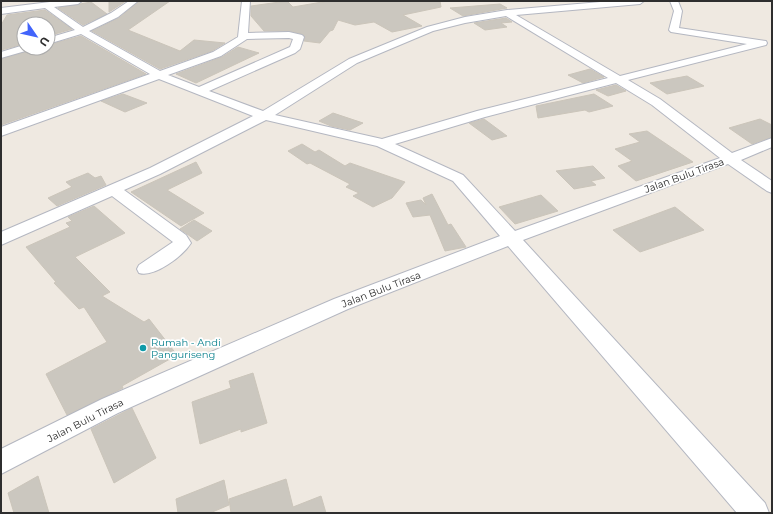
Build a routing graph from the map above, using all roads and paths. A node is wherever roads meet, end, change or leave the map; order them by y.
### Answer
1 (78, 1) edge
2 (134, 1) edge
3 (246, 1) edge
4 (640, 1) edge
5 (674, 1) edge
6 (51, 3) edge
7 (1, 9) edge
8 (507, 13) junction
9 (83, 31) junction
10 (244, 36) junction
11 (56, 39) edge
12 (767, 44) edge
13 (16, 51) edge
14 (1, 55) edge
15 (160, 76) junction
16 (620, 80) junction
17 (199, 91) junction
18 (264, 116) junction
19 (1, 132) edge
20 (772, 142) edge
21 (382, 143) junction
22 (730, 159) junction
23 (772, 188) edge
24 (114, 190) junction
25 (512, 238) junction
26 (1, 239) edge
27 (146, 269) dead end
28 (1, 462) edge
29 (755, 513) edge

1 - 6 street
2 - 9 street
3 - 10 street
4 - 8 street
5 - 12 street
6 - 7 street
6 - 9 street
8 - 16 street
8 - 18 street
9 - 11 street
9 - 15 street
10 - 15 street
10 - 17 street
12 - 16 street
13 - 14 street
15 - 17 street
15 - 19 street
16 - 21 street
16 - 22 street
17 - 18 street
18 - 21 street
18 - 24 street
20 - 22 street, Jalan Bulu Tirasa
21 - 25 street
22 - 23 street
22 - 25 street, Jalan Bulu Tirasa
24 - 26 street
24 - 27 street
25 - 28 street, Jalan Bulu Tirasa
25 - 29 street

